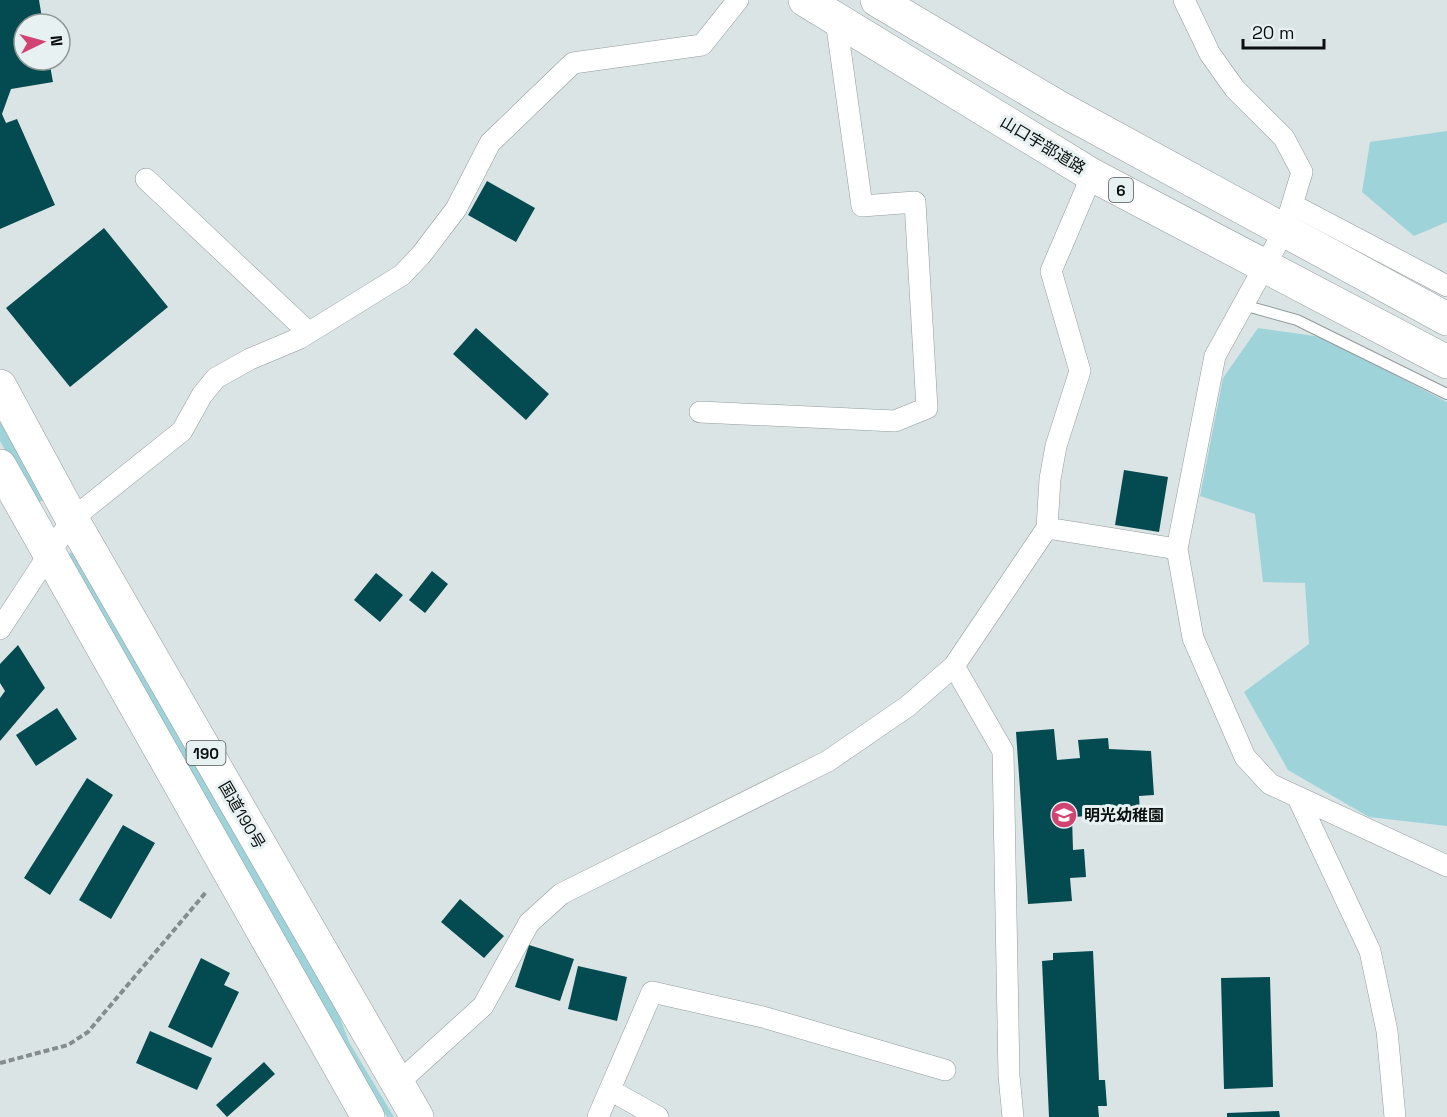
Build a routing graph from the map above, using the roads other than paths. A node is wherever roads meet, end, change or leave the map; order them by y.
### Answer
1 (738, 0) edge
2 (805, 0) edge
3 (877, 0) edge
4 (1184, 0) edge
5 (836, 20) junction
6 (1092, 175) junction
7 (146, 179) dead end
8 (1288, 218) junction
9 (1265, 268) junction
10 (1447, 286) edge
11 (1243, 305) junction
12 (1447, 319) edge
13 (308, 332) junction
14 (1447, 362) edge
15 (0, 386) edge
16 (1447, 394) edge
17 (700, 412) dead end
18 (0, 466) edge
19 (72, 519) junction
20 (1047, 528) junction
21 (1177, 549) junction
22 (50, 555) junction
23 (0, 630) edge
24 (954, 666) junction
25 (1298, 798) junction
26 (1447, 866) edge
27 (945, 1070) dead end
28 (397, 1084) junction
29 (610, 1090) junction
30 (368, 1117) edge
31 (417, 1117) edge
32 (598, 1117) edge
33 (658, 1117) edge
34 (1012, 1117) edge
35 (1395, 1117) edge

1 - 13 street
2 - 5 main road, 山口宇部道路 / 6
3 - 8 main road
4 - 8 street
5 - 6 main road, 山口宇部道路 / 6
5 - 17 street
6 - 9 main road, 山口宇部道路 / 6
6 - 20 street
7 - 13 street
8 - 9 street
8 - 10 street
8 - 12 main road
9 - 11 street
9 - 14 main road, 山口宇部道路 / 6
11 - 16 lane
11 - 21 street
13 - 19 street
15 - 19 main road, 国道190号 / 190
18 - 22 main road, 190
19 - 22 street
19 - 28 main road, 国道190号 / 190
20 - 21 street
20 - 24 street
21 - 25 street
22 - 23 street
22 - 30 main road, 190
24 - 28 street
24 - 34 street
25 - 26 street
25 - 35 street
27 - 29 street
28 - 31 main road, 国道190号 / 190
29 - 32 street
29 - 33 street

